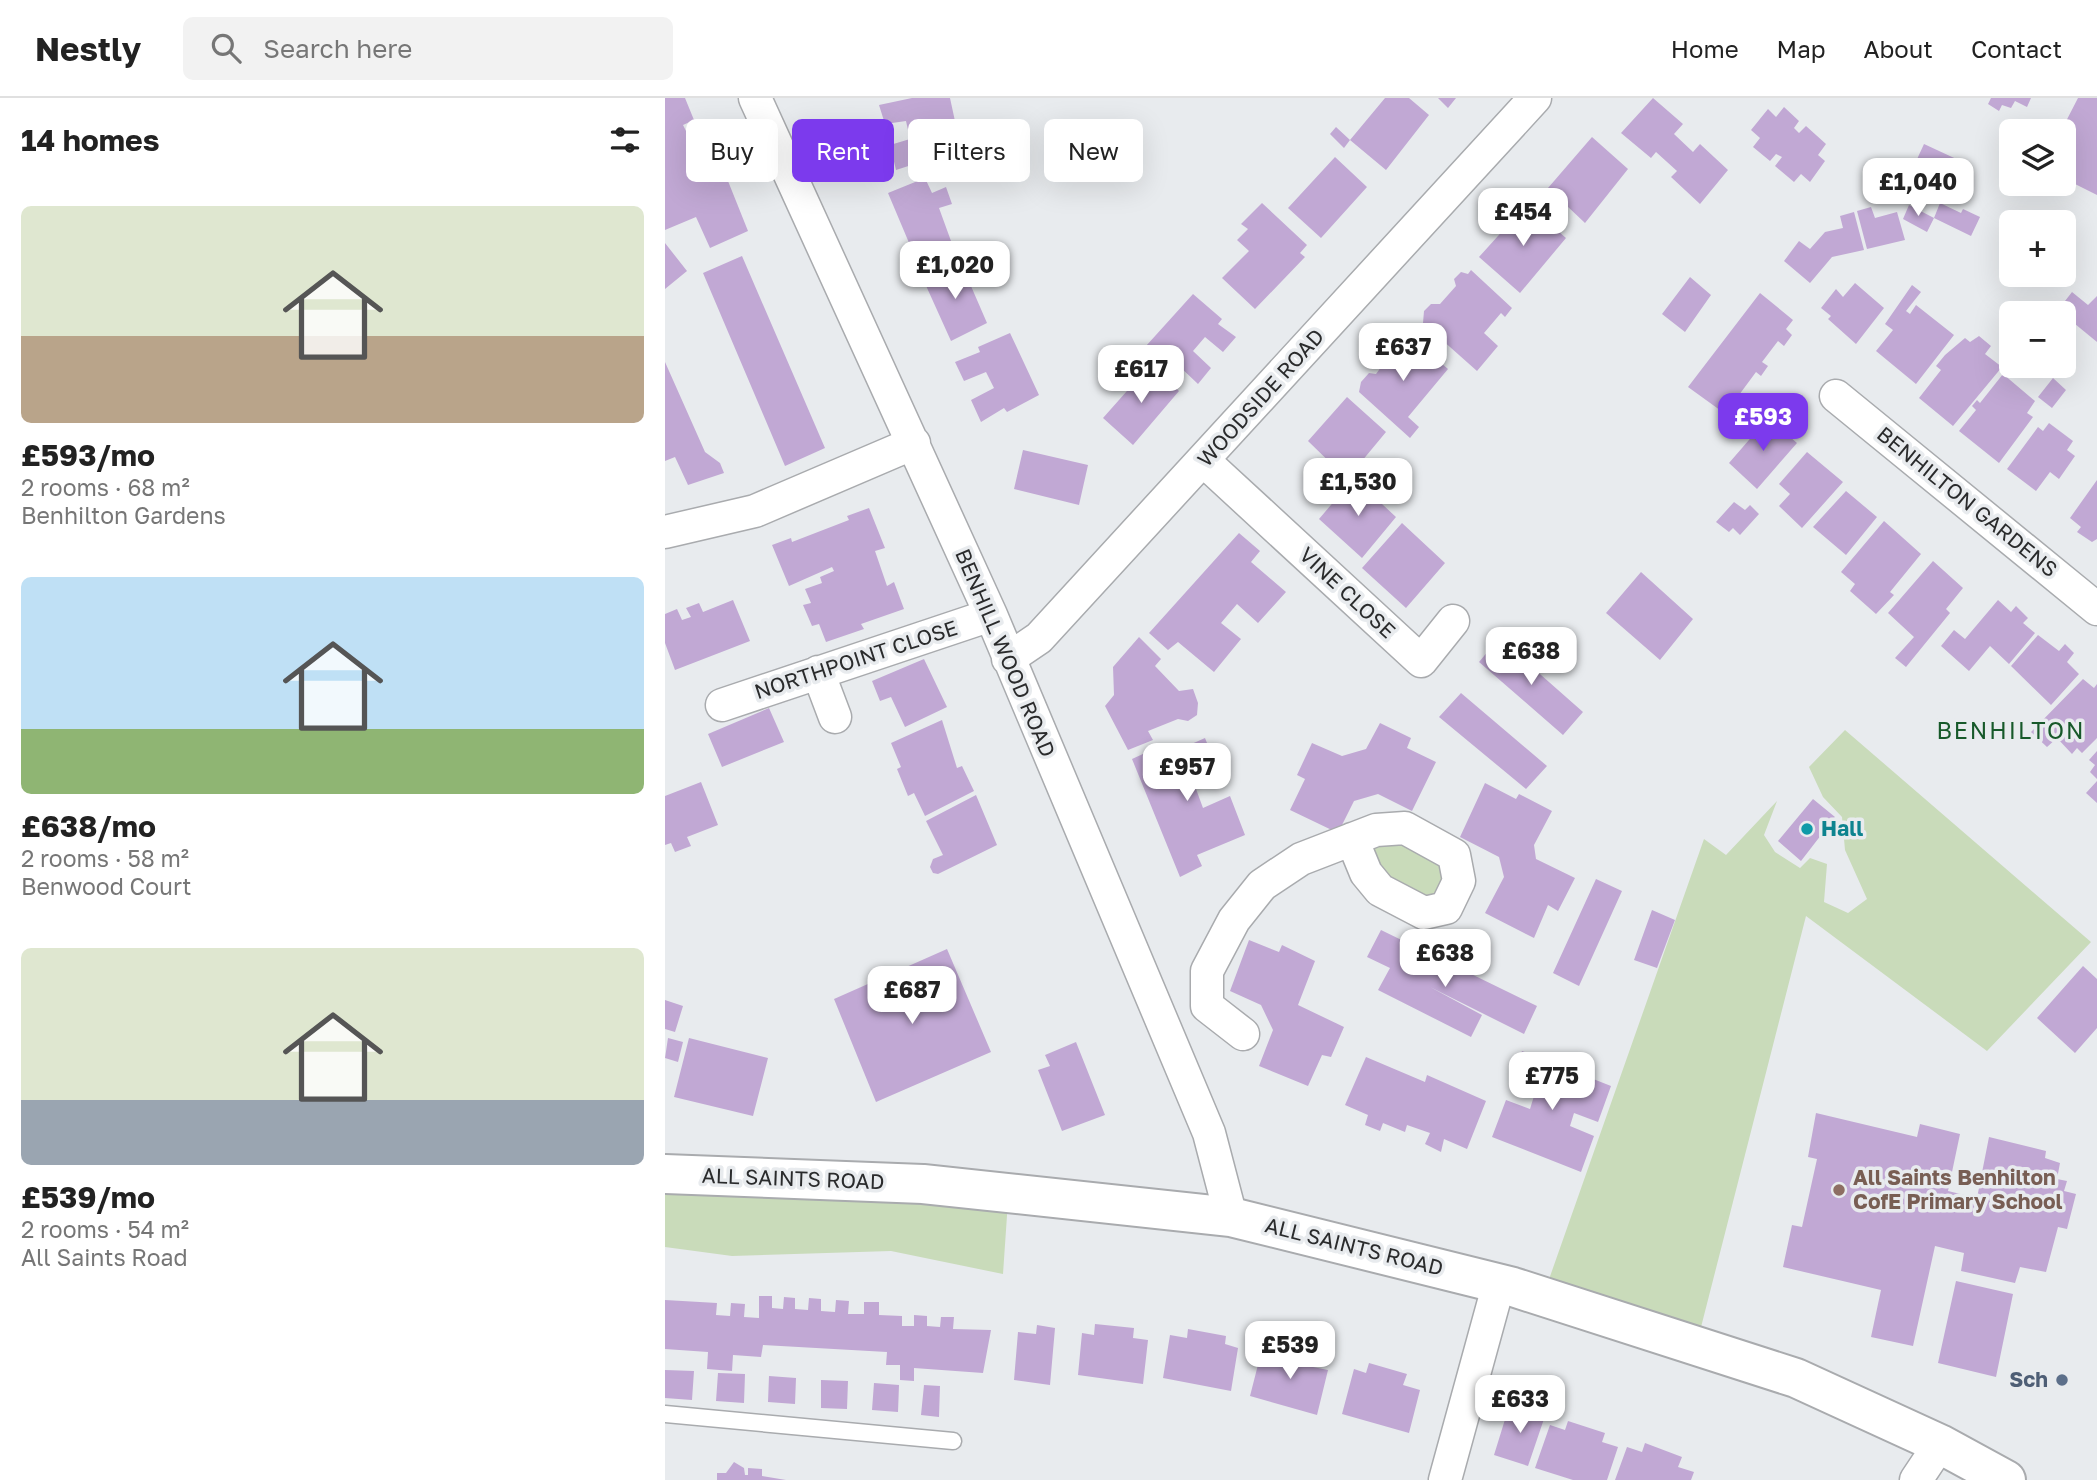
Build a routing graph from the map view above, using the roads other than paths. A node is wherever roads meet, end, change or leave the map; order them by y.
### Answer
1 (755, 98) edge
2 (1526, 101) edge
3 (1836, 396) dead end
4 (914, 443) junction
5 (1204, 461) junction
6 (665, 532) edge
7 (2097, 609) edge
8 (991, 615) junction
9 (1453, 621) dead end
10 (1008, 659) junction
11 (818, 672) junction
12 (722, 705) dead end
13 (835, 716) dead end
14 (1352, 839) dead end
15 (1207, 1006) junction
16 (1164, 1027) junction
17 (1243, 1034) dead end
18 (665, 1174) edge
19 (1231, 1217) junction
20 (1499, 1283) junction
21 (665, 1414) edge
22 (953, 1441) dead end
23 (1940, 1444) junction
24 (1445, 1480) edge
25 (1916, 1480) edge
26 (2006, 1480) edge

1 - 4 street, BENHILL WOOD ROAD
2 - 5 street, WOODSIDE ROAD
3 - 7 street, BENHILTON GARDENS
4 - 6 street
4 - 8 street, BENHILL WOOD ROAD
5 - 9 street, VINE CLOSE
5 - 10 street, WOODSIDE ROAD
8 - 10 street, BENHILL WOOD ROAD
8 - 11 street, NORTHPOINT CLOSE
10 - 16 street, BENHILL WOOD ROAD
11 - 12 street, NORTHPOINT CLOSE
11 - 13 street
14 - 15 street
15 - 16 street
15 - 17 street
16 - 19 street, BENHILL WOOD ROAD
18 - 19 street, ALL SAINTS ROAD
19 - 20 street, ALL SAINTS ROAD
20 - 23 street, ALL SAINTS ROAD
20 - 24 street
21 - 22 lane
23 - 25 street
23 - 26 street, ALL SAINTS ROAD

